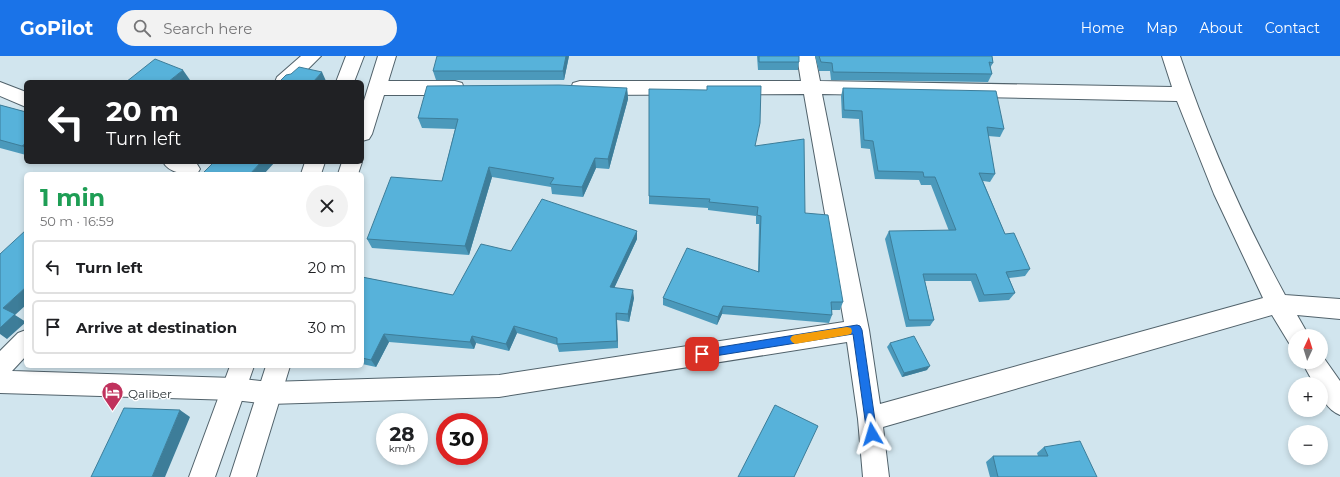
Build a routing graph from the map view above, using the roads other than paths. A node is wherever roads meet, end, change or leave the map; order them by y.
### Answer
1 (312, 56) edge
2 (355, 56) edge
3 (387, 56) edge
4 (806, 56) edge
5 (1171, 56) edge
6 (286, 80) edge
7 (346, 80) edge
8 (813, 87) junction
9 (378, 88) junction
10 (473, 88) edge
11 (560, 88) edge
12 (0, 89) edge
13 (1183, 94) junction
14 (24, 99) edge
15 (364, 128) edge
16 (1277, 304) junction
17 (1340, 309) edge
18 (1293, 329) edge
19 (857, 330) junction
20 (24, 342) edge
21 (0, 367) edge
22 (241, 368) edge
23 (277, 368) edge
24 (1318, 369) edge
25 (0, 382) edge
26 (234, 389) junction
27 (269, 393) junction
28 (1340, 403) edge
29 (870, 419) junction
30 (202, 477) edge
31 (243, 477) edge
32 (876, 477) edge

1 - 6 street
2 - 7 street
3 - 9 street
4 - 8 street
5 - 13 street
8 - 11 street
8 - 13 street
8 - 19 street
9 - 10 street
9 - 15 street
12 - 14 street
13 - 16 street
16 - 17 street
16 - 18 street
16 - 29 street
19 - 27 street
19 - 29 street
20 - 21 street
22 - 26 street
23 - 27 street
24 - 28 street
25 - 26 street
26 - 27 street
26 - 30 street
27 - 31 street
29 - 32 street

